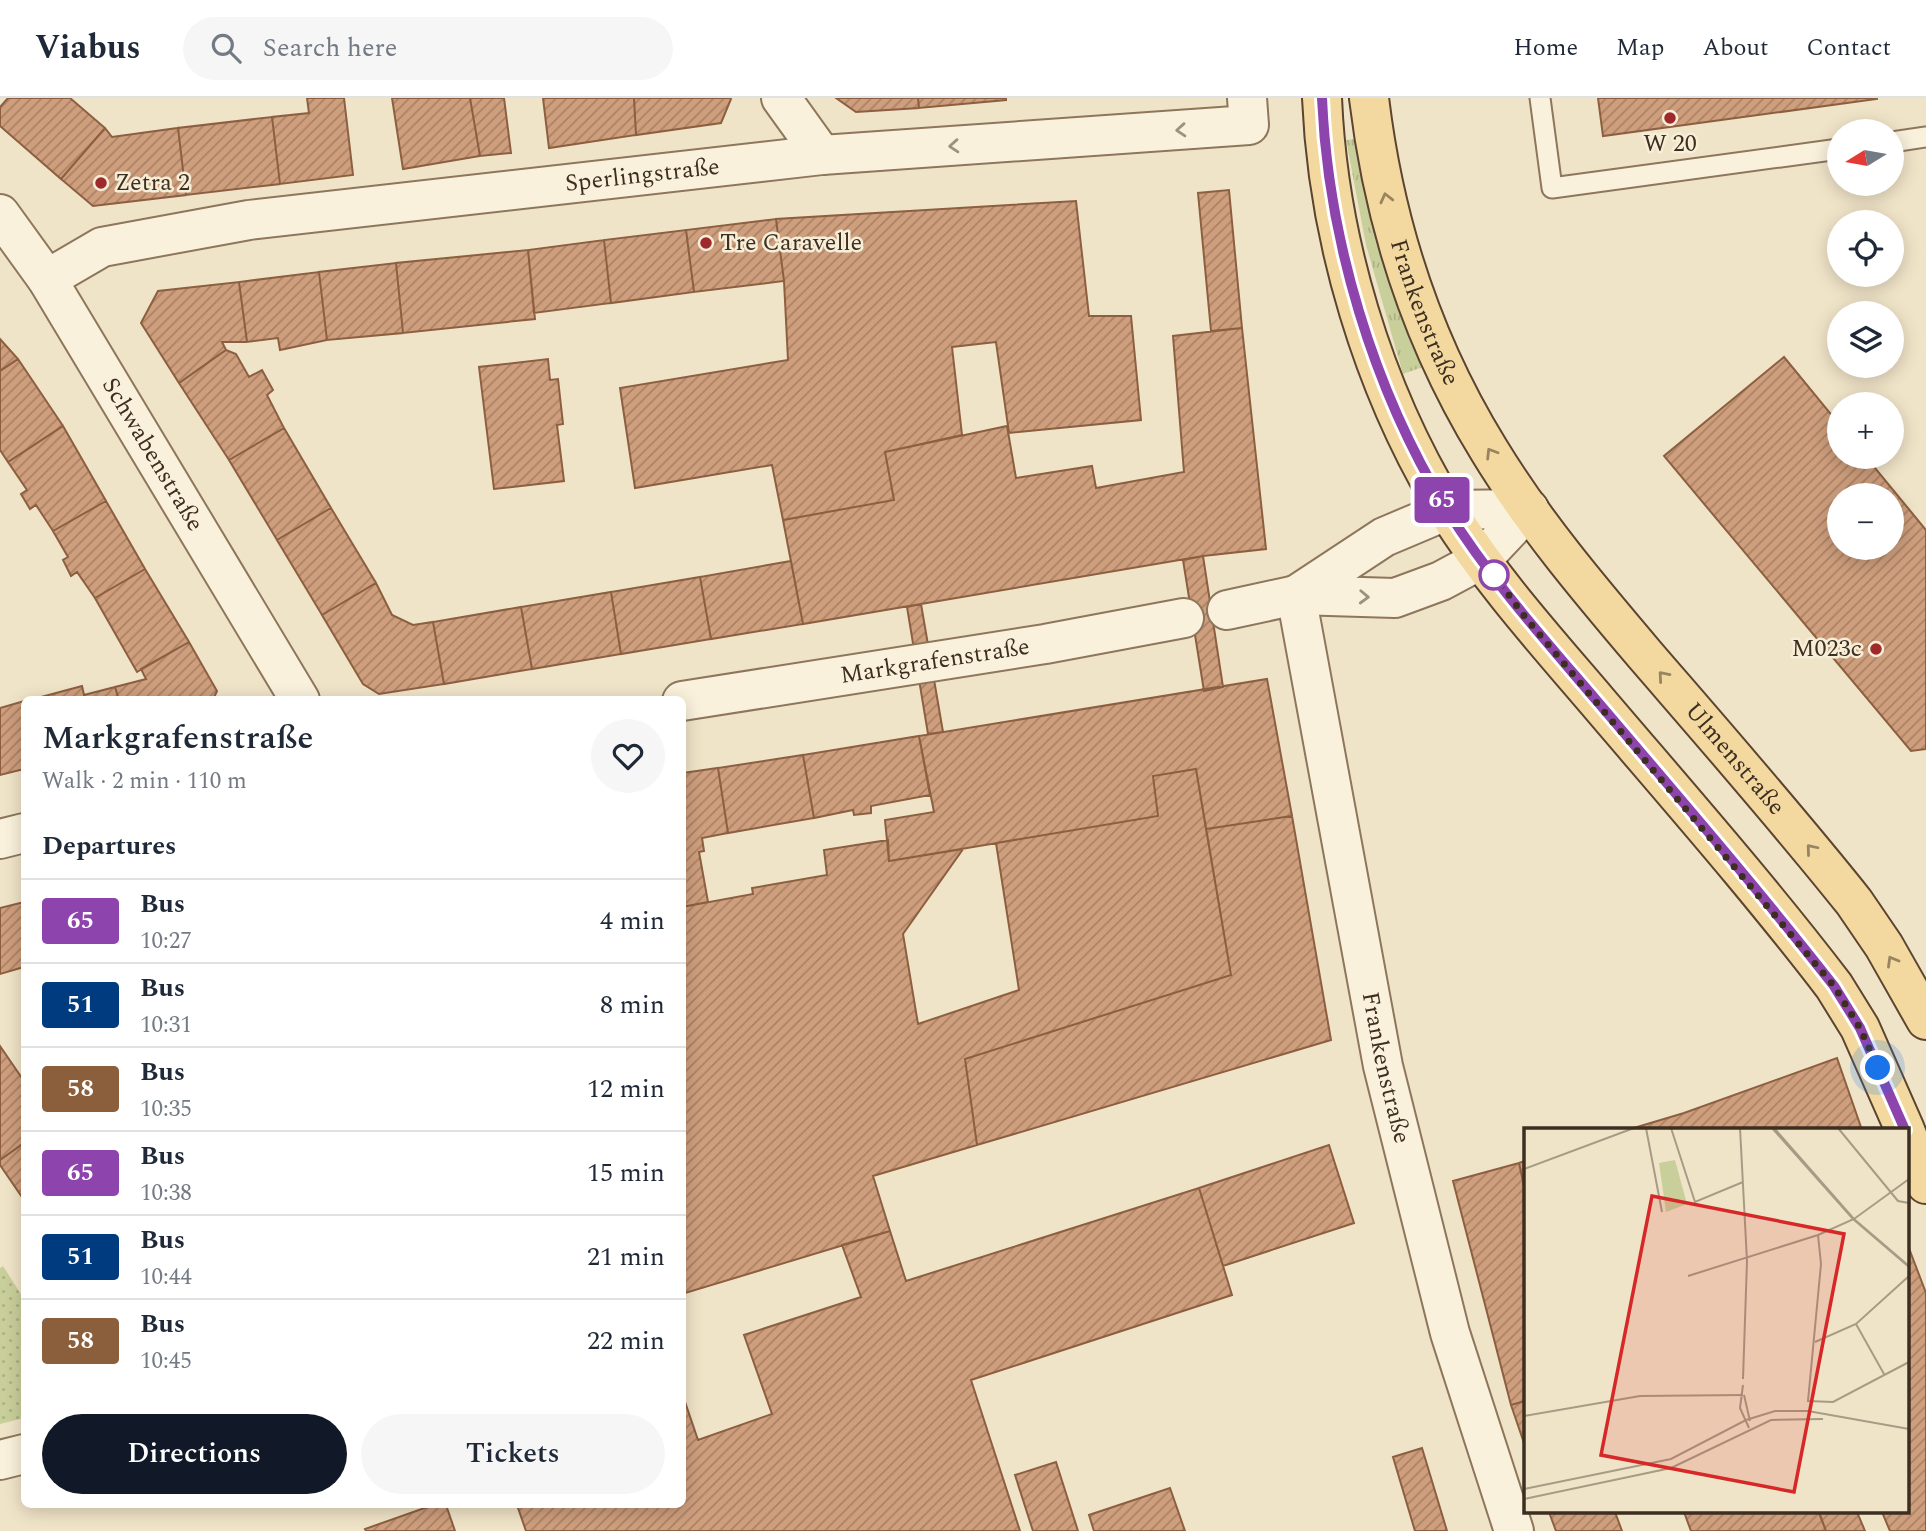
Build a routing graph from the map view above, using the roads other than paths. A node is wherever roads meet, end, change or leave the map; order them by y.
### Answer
1 (782, 98) edge
2 (1322, 98) edge
3 (1369, 98) edge
4 (1540, 98) edge
5 (1248, 112) edge
6 (1926, 137) edge
7 (1904, 140) edge
8 (1827, 151) edge
9 (822, 155) junction
10 (0, 214) edge
11 (47, 279) junction
12 (1529, 509) junction
13 (1448, 510) junction
14 (1482, 559) junction
15 (1296, 595) junction
16 (1227, 610) dead end
17 (1184, 618) dead end
18 (298, 696) edge
19 (686, 700) edge
20 (21, 834) edge
21 (0, 839) edge
22 (1926, 1020) edge
23 (1904, 1128) edge
24 (1909, 1140) edge
25 (1926, 1184) edge
26 (21, 1455) edge
27 (0, 1461) edge
28 (1514, 1531) edge

1 - 9 street
2 - 13 main road
12 -> 3 main road, Frankenstraße
4 - 8 lane
5 -> 9 street, Sperlingstraße
6 - 7 lane
9 - 11 street, Sperlingstraße
10 - 11 street, Schwabenstraße
11 - 18 street, Schwabenstraße
12 - 13 street
12 - 14 street
22 -> 12 main road, Ulmenstraße
13 - 14 main road
13 - 15 street
15 -> 14 street
14 - 23 main road
15 - 16 street
15 - 28 street, Frankenstraße
17 - 19 street, Markgrafenstraße
20 - 21 street
24 - 25 main road
26 - 27 street

